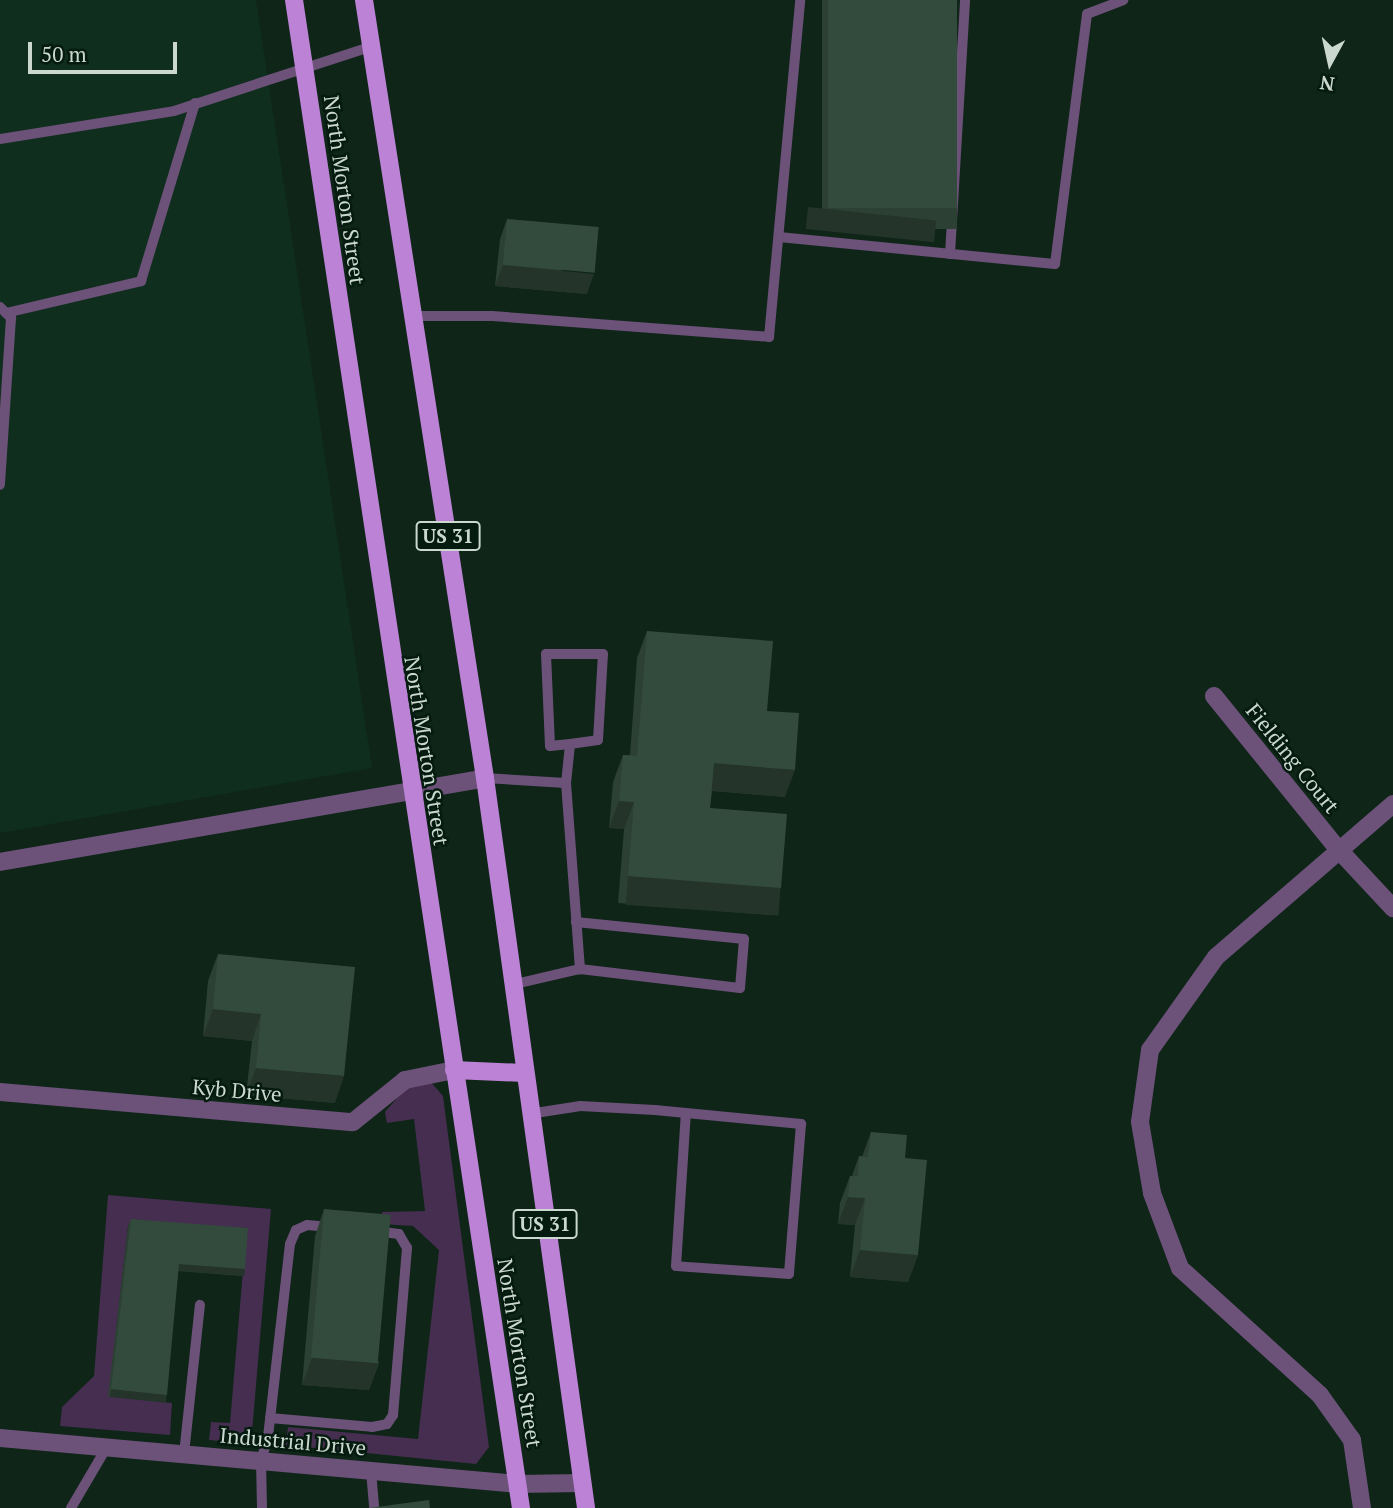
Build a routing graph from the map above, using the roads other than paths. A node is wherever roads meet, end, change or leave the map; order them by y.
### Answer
1 (294, 0) edge
2 (364, 0) edge
3 (800, 0) edge
4 (965, 0) edge
5 (1123, 0) edge
6 (370, 47) junction
7 (304, 65) junction
8 (195, 103) junction
9 (0, 139) edge
10 (779, 237) junction
11 (950, 254) junction
12 (3, 310) edge
13 (414, 316) junction
14 (0, 485) edge
15 (1214, 696) dead end
16 (570, 744) junction
17 (485, 778) junction
18 (566, 783) junction
19 (410, 793) junction
20 (1393, 804) edge
21 (1338, 849) junction
22 (0, 862) edge
23 (1393, 908) edge
24 (576, 922) junction
25 (580, 969) junction
26 (511, 985) junction
27 (454, 1070) junction
28 (524, 1073) junction
29 (0, 1092) edge
30 (686, 1113) junction
31 (529, 1114) junction
32 (347, 1229) edge
33 (360, 1230) edge
34 (200, 1305) dead end
35 (270, 1418) junction
36 (0, 1438) edge
37 (107, 1447) junction
38 (184, 1454) junction
39 (261, 1461) junction
40 (371, 1471) junction
41 (582, 1483) junction
42 (517, 1484) junction
43 (71, 1508) edge
44 (262, 1508) edge
45 (373, 1508) edge
46 (521, 1508) edge
47 (586, 1508) edge
48 (1362, 1508) edge

1 - 7 main road, North Morton Street
2 - 6 main road, North Morton Street / US 31
3 - 10 lane
4 - 11 lane
5 - 11 lane
6 - 7 lane
6 - 13 main road, North Morton Street / US 31
7 - 8 lane
7 - 19 main road, North Morton Street
8 - 9 lane
8 - 12 lane
10 - 11 lane
10 - 13 lane
12 - 14 lane
13 - 17 main road, North Morton Street / US 31
15 - 21 street, Fielding Court
16 - 16 lane
16 - 18 lane
17 - 18 lane
17 - 19 street
17 - 26 main road, North Morton Street / US 31
18 - 24 lane
19 - 22 street
19 - 27 main road, North Morton Street
20 - 21 street
21 - 23 street, Fielding Court
21 - 48 street
24 - 25 lane
24 - 25 lane
25 - 26 lane
26 - 28 main road, North Morton Street / US 31
27 - 28 main road
27 - 29 street, Kyb Drive
27 - 42 main road, North Morton Street
28 - 31 main road, North Morton Street / US 31
30 - 30 lane
30 - 31 lane
31 - 41 main road, North Morton Street / US 31
32 - 35 lane
33 - 35 lane
34 - 38 lane
35 - 39 lane
36 - 37 street, Industrial Drive
37 - 38 street, Industrial Drive
37 - 43 lane
38 - 39 street, Industrial Drive
39 - 40 street, Industrial Drive
39 - 44 lane
40 - 42 street, Industrial Drive
40 - 45 lane
41 - 42 street, Industrial Drive
41 - 47 main road, North Morton Street / US 31
42 - 46 main road, North Morton Street

